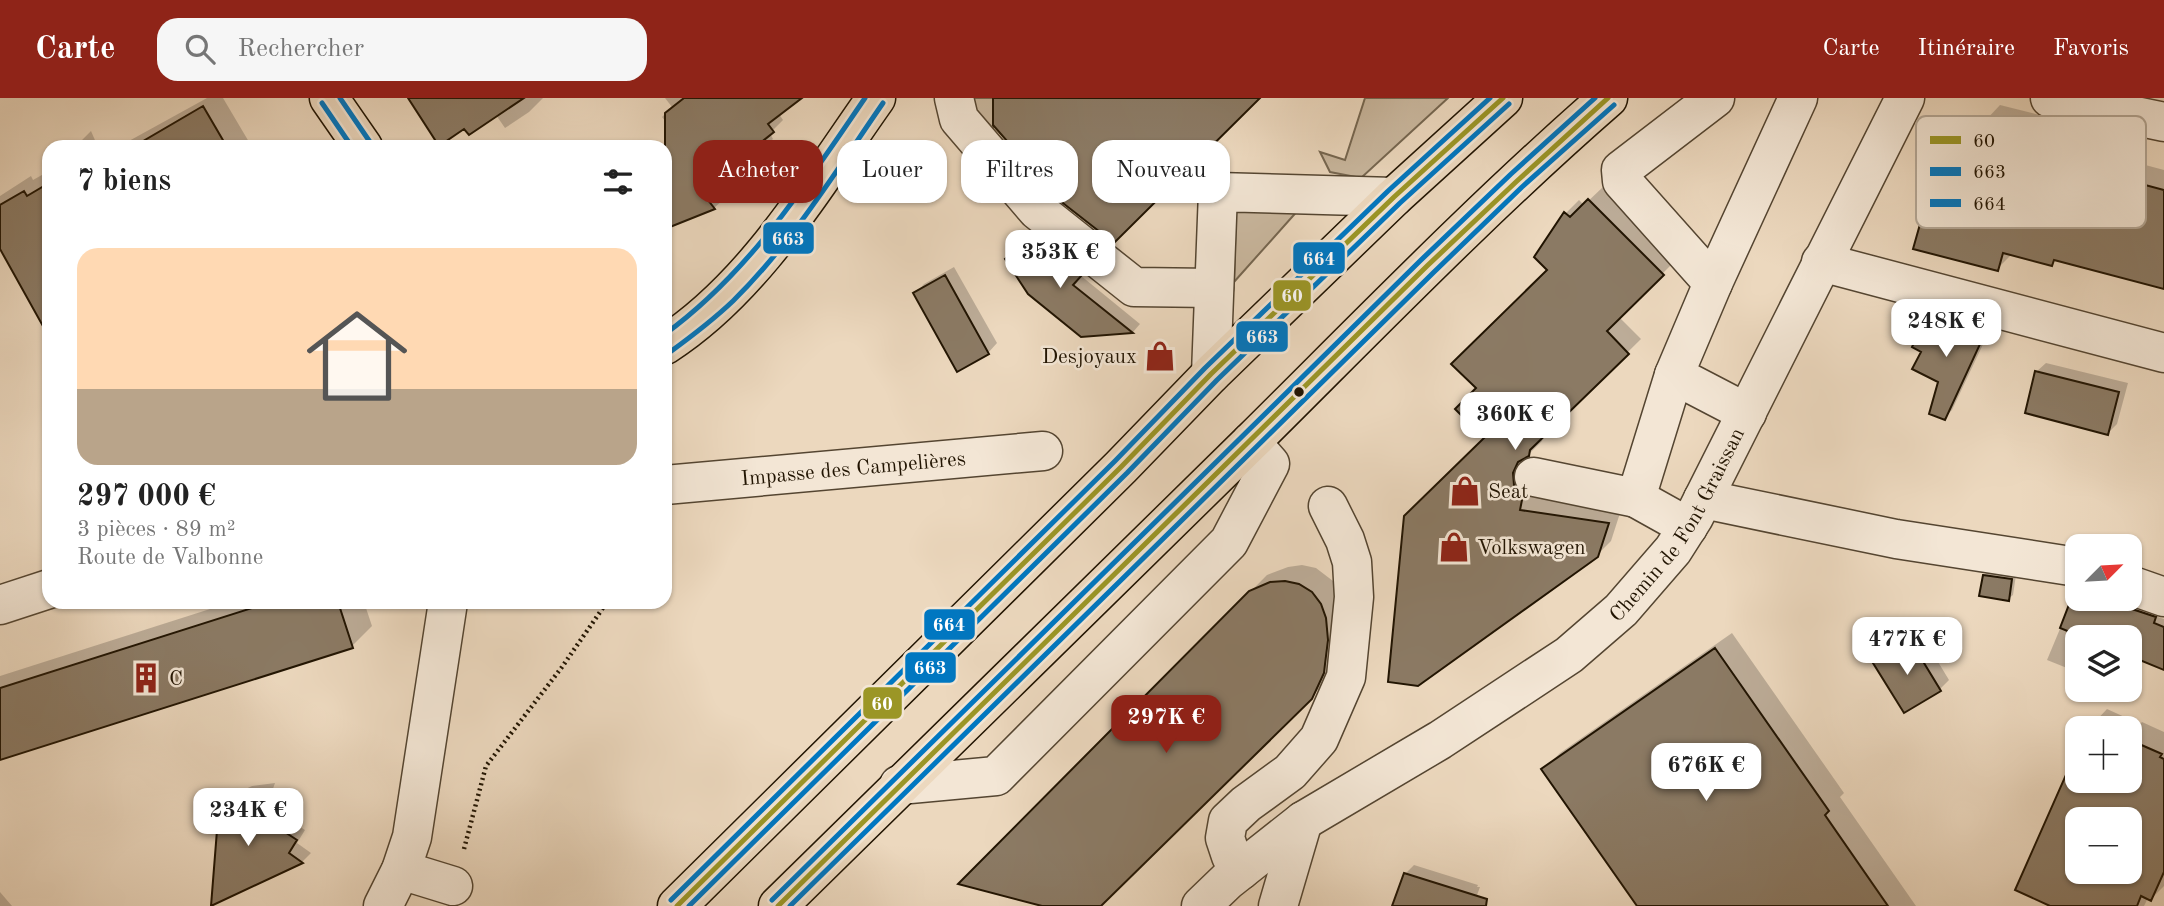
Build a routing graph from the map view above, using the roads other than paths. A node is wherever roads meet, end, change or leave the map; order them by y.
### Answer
1 (330, 98) edge
2 (876, 98) edge
3 (954, 98) edge
4 (1503, 98) edge
5 (1608, 98) edge
6 (1715, 98) edge
7 (1798, 98) edge
8 (1905, 98) edge
9 (2050, 98) edge
10 (2136, 116) edge
11 (2146, 118) edge
12 (2164, 122) edge
13 (358, 140) edge
14 (1394, 197) junction
15 (1821, 262) junction
16 (1713, 283) junction
17 (1214, 288) junction
18 (672, 340) edge
19 (2164, 353) edge
20 (1211, 374) junction
21 (1674, 375) junction
22 (1747, 413) junction
23 (1251, 443) junction
24 (1043, 451) dead end
25 (1534, 477) dead end
26 (672, 484) edge
27 (1636, 498) junction
28 (1328, 506) dead end
29 (1695, 513) junction
30 (2065, 566) edge
31 (2142, 589) edge
32 (42, 591) edge
33 (2164, 597) edge
34 (0, 605) edge
35 (447, 609) edge
36 (899, 785) junction
37 (1303, 821) junction
38 (401, 870) junction
39 (1241, 870) junction
40 (453, 886) road end
41 (383, 906) edge
42 (677, 906) edge
43 (778, 906) edge
44 (1201, 906) edge
45 (1278, 906) edge

1 - 13 main road
2 - 18 main road
3 - 17 street
4 - 14 main road
5 - 23 main road
6 - 16 street
7 - 16 street
8 - 15 street, Chemin de Font Graissan
9 - 10 street
11 - 12 street
14 - 17 street
14 - 20 main road
15 - 19 street
15 - 22 street, Chemin de Font Graissan
16 - 21 street
17 - 20 street
20 - 42 main road
21 - 22 street
21 - 27 street
22 - 29 street, Chemin de Font Graissan
23 - 36 main road
23 - 36 street
24 - 26 street, Impasse des Campelières
25 - 27 street
27 - 29 street
28 - 39 street
29 - 30 street
29 - 37 street, Chemin de Font Graissan
31 - 33 street
32 - 34 street
35 - 38 street
36 - 43 main road
37 - 39 street, Chemin de Font Graissan
37 - 45 street
38 - 40 street
38 - 41 street
39 - 44 street, Chemin de Font Graissan

